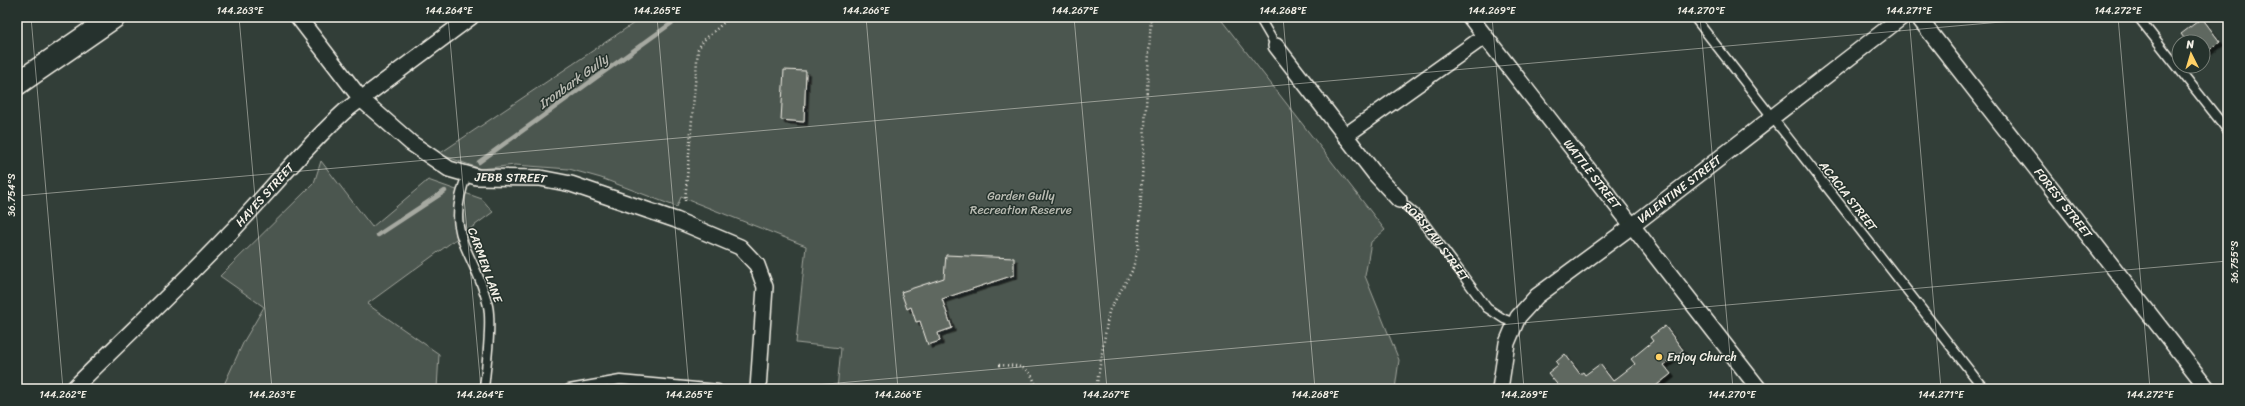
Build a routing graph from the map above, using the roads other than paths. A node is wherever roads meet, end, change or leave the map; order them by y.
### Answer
1 (114, 17) edge
2 (298, 17) edge
3 (471, 17) edge
4 (1259, 17) edge
5 (1470, 17) edge
6 (1694, 17) edge
7 (1902, 17) edge
8 (1918, 17) edge
9 (2138, 17) edge
10 (1485, 36) junction
11 (1276, 46) joint
12 (17, 84) edge
13 (361, 99) junction
14 (1772, 117) junction
15 (2228, 131) edge
16 (1345, 136) junction
17 (467, 175) junction
18 (1399, 200) joint
19 (1632, 226) junction
20 (1515, 323) junction
21 (73, 389) edge
22 (484, 389) edge
23 (569, 389) edge
24 (718, 389) edge
25 (758, 389) edge
26 (1500, 389) edge
27 (1759, 389) edge
28 (1984, 389) edge
29 (2208, 389) edge

1 - 12 street
2 - 13 street, JEBB STREET
3 - 13 street, HAYES STREET
4 - 11 lane, ROBSHAW STREET
5 - 10 street, WATTLE STREET
6 - 14 lane, ACACIA STREET
7 - 14 street, VALENTINE STREET
8 - 29 street, FOREST STREET
9 - 15 lane
10 - 16 street
10 - 19 street, WATTLE STREET
11 - 16 street, ROBSHAW STREET
13 - 17 street, JEBB STREET
13 - 21 street, HAYES STREET
14 - 19 street, VALENTINE STREET
14 - 28 lane, ACACIA STREET
16 - 18 street, ROBSHAW STREET
17 - 22 lane, CARMEN LANE
17 - 25 street, JEBB STREET
18 - 20 lane, ROBSHAW STREET
19 - 20 street, VALENTINE STREET
19 - 27 street, WATTLE STREET
20 - 26 street, VALENTINE STREET
23 - 24 lane

